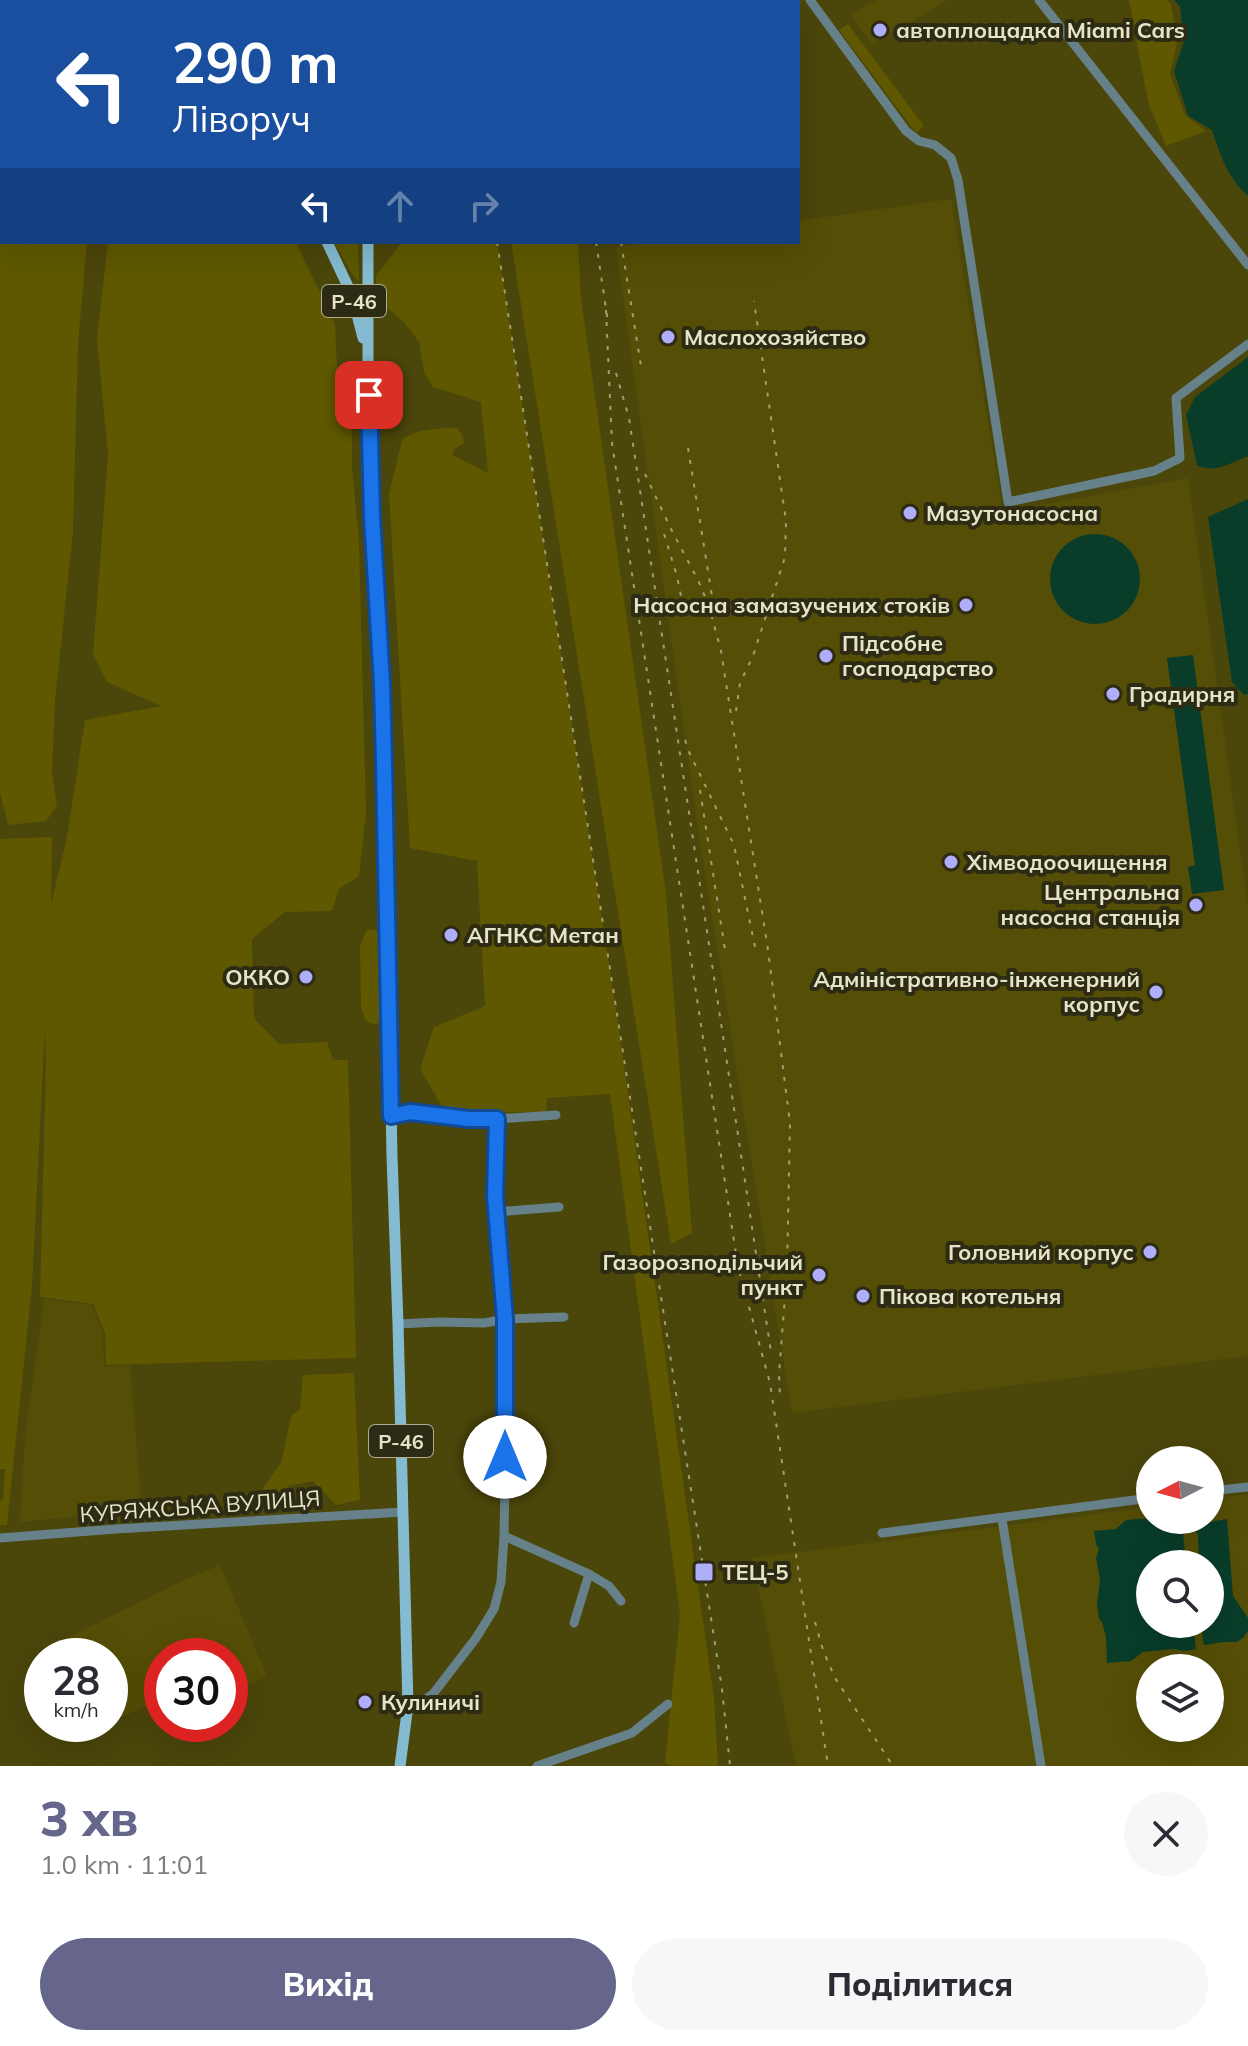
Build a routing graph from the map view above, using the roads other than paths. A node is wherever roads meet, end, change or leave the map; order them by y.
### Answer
1 (810, 0) edge
2 (1039, 0) edge
3 (328, 244) edge
4 (368, 244) edge
5 (1248, 265) edge
6 (1248, 344) edge
7 (368, 365) junction
8 (556, 1115) dead end
9 (391, 1116) junction
10 (497, 1119) junction
11 (559, 1207) dead end
12 (496, 1212) junction
13 (564, 1317) dead end
14 (505, 1319) junction
15 (398, 1324) junction
16 (1248, 1486) edge
17 (1224, 1489) edge
18 (1136, 1500) edge
19 (403, 1512) junction
20 (1002, 1519) junction
21 (882, 1533) dead end
22 (504, 1536) junction
23 (0, 1538) edge
24 (589, 1574) junction
25 (621, 1601) dead end
26 (574, 1623) dead end
27 (668, 1704) dead end
28 (408, 1705) junction
29 (400, 1766) edge
30 (537, 1766) edge
31 (1041, 1766) edge

1 - 6 street
2 - 5 street
3 - 7 main road, Р-46
4 - 7 main road, Р-46
7 - 9 main road, Р-46
8 - 10 street
9 - 10 street
9 - 15 main road, Р-46
10 - 12 street
11 - 12 street
12 - 14 street
13 - 14 street
14 - 15 street
14 - 22 street
15 - 19 main road, Р-46
16 - 17 street
18 - 20 street
19 - 23 street, КУРЯЖСЬКА ВУЛИЦЯ
19 - 28 main road, Р-46
20 - 21 street
20 - 31 street
22 - 24 street
22 - 28 street
24 - 25 street
24 - 26 street
27 - 30 street
28 - 29 main road, Р-46

